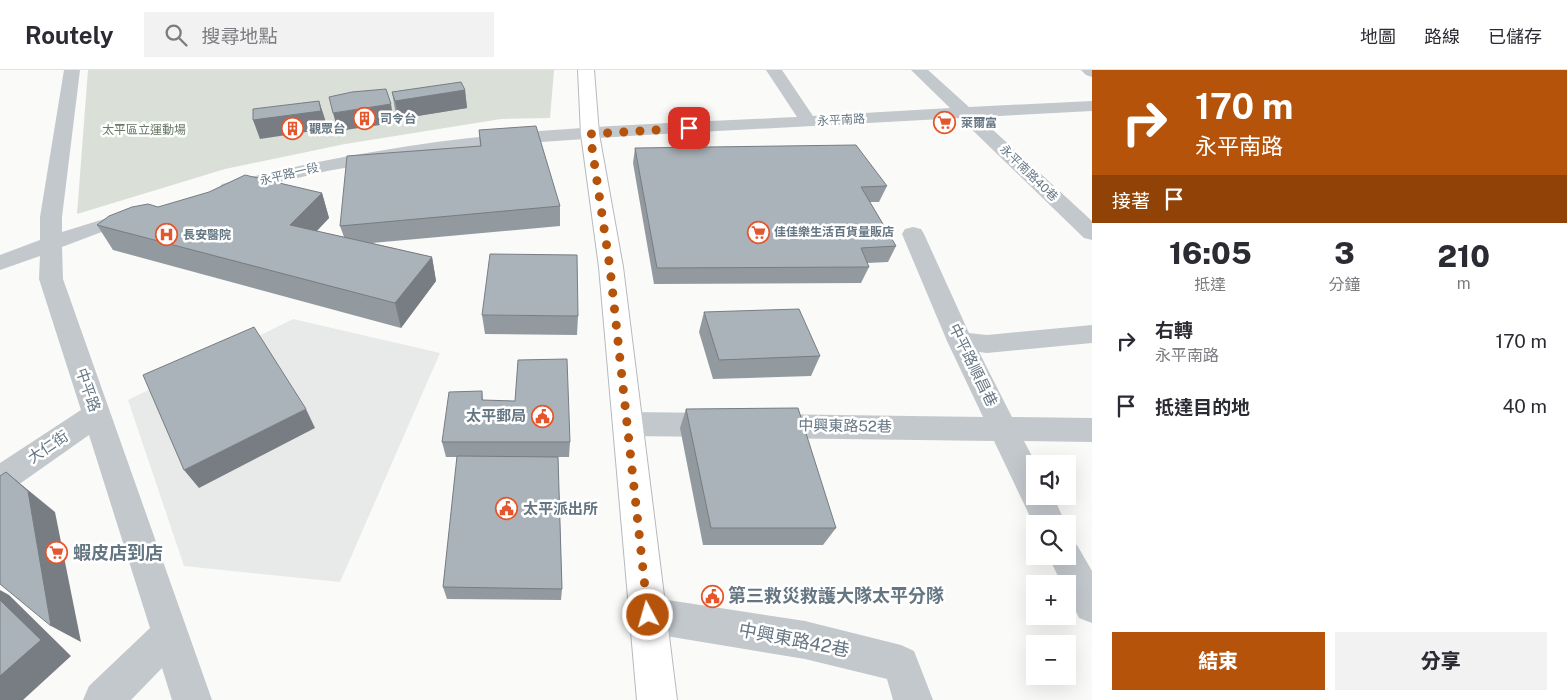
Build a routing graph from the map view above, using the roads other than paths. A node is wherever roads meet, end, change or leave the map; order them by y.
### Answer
1 (72, 70) edge
2 (586, 70) edge
3 (774, 70) edge
4 (919, 70) edge
5 (1092, 106) edge
6 (965, 113) junction
7 (808, 122) junction
8 (590, 134) junction
9 (209, 193) edge
10 (147, 211) edge
11 (1092, 233) edge
12 (914, 234) dead end
13 (50, 243) junction
14 (0, 263) edge
15 (1092, 334) edge
16 (960, 341) junction
17 (96, 414) junction
18 (628, 424) junction
19 (1003, 428) junction
20 (1092, 430) edge
21 (1026, 475) edge
22 (0, 480) edge
23 (1070, 565) edge
24 (1092, 605) edge
25 (648, 615) junction
26 (170, 634) junction
27 (103, 700) edge
28 (192, 700) edge
29 (657, 700) edge
30 (913, 700) edge

1 - 13 street, 中平路
2 - 8 main road
3 - 7 street
4 - 6 street, 永平南路40巷
5 - 6 street, 永平南路
6 - 7 street, 永平南路
6 - 11 street, 永平南路40巷
7 - 8 street, 永平南路
8 - 9 street, 永平路一段
8 - 18 main road
10 - 13 street
12 - 16 street, 中平路順昌巷
13 - 14 street
13 - 17 street, 中平路
15 - 16 street
16 - 19 street, 中平路順昌巷
17 - 22 street, 大仁街
17 - 26 street, 中平路
18 - 19 street, 中興東路52巷
18 - 25 main road
19 - 20 street, 中興東路52巷
19 - 21 street, 中平路順昌巷
23 - 24 street
25 - 29 main road
25 - 30 street, 中興東路42巷
26 - 27 street
26 - 28 street, 中平路

